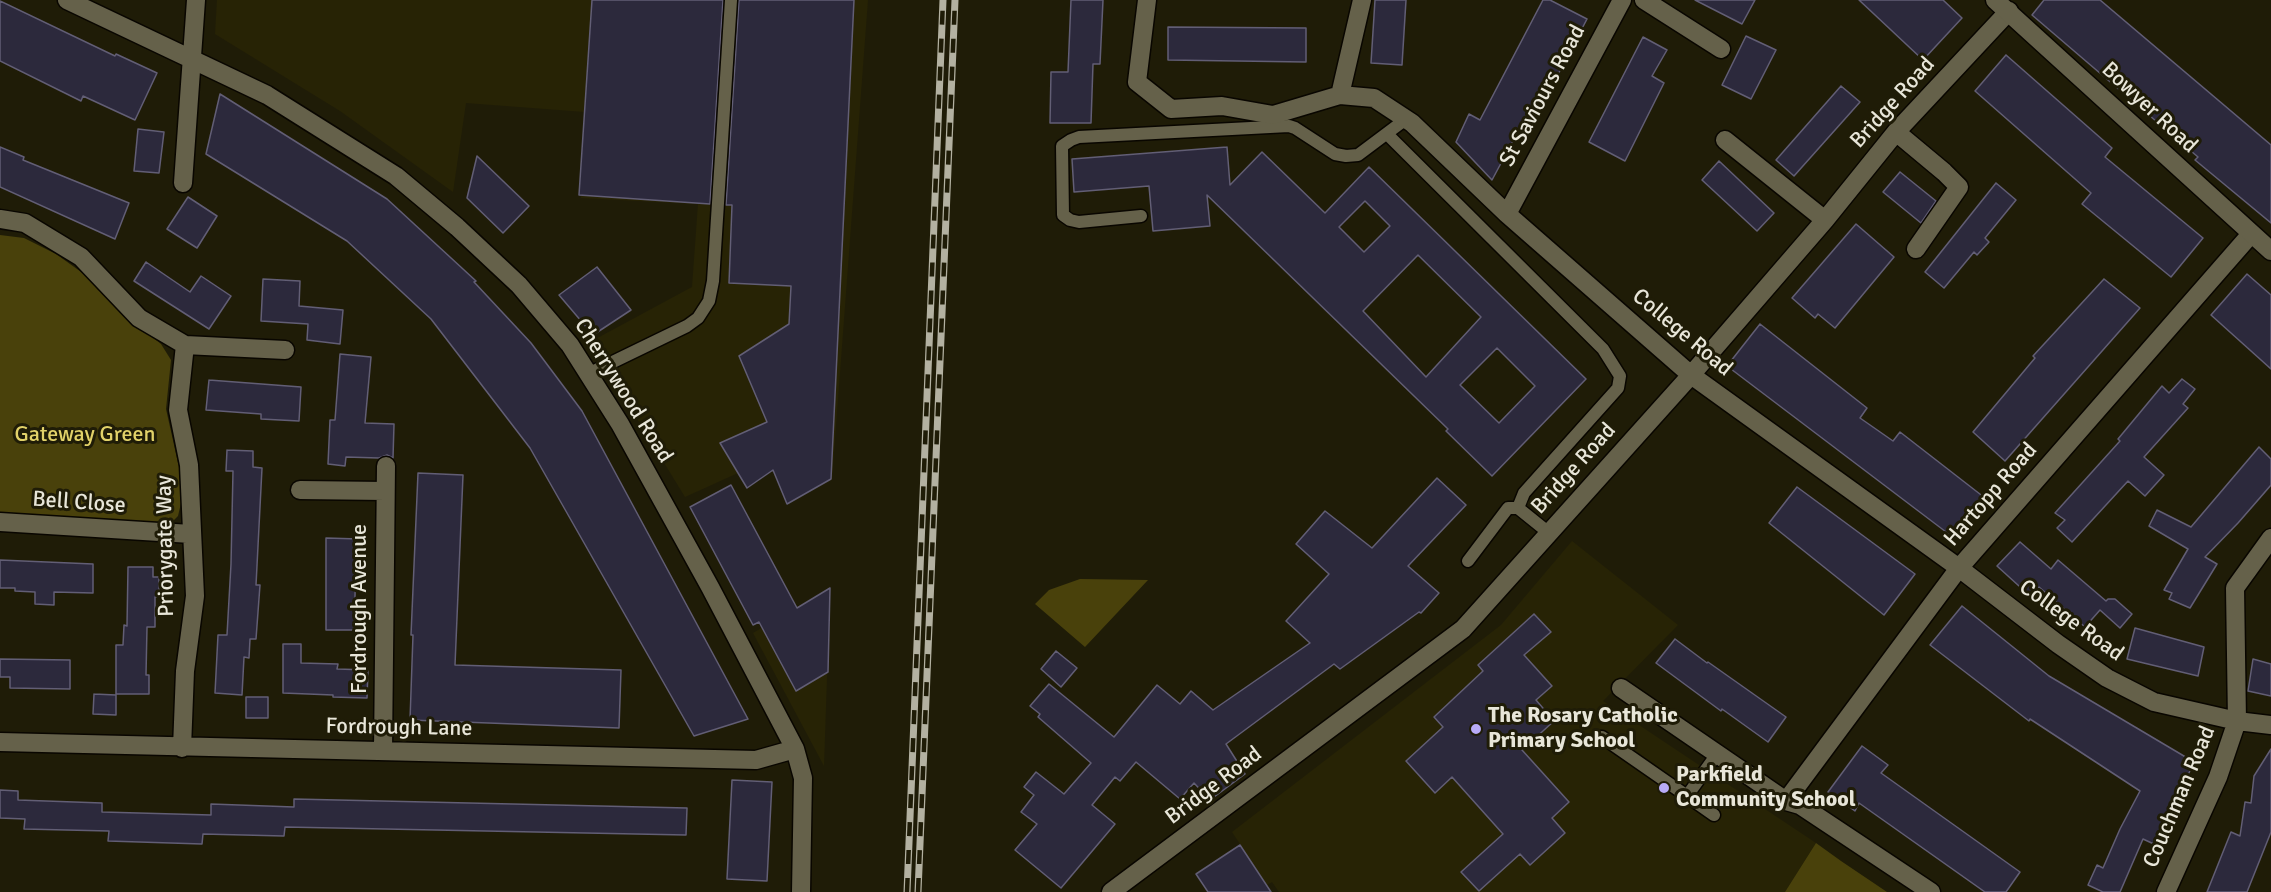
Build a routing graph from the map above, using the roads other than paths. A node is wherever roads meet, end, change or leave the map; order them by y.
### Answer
1 (67, 0) edge
2 (196, 0) edge
3 (731, 0) edge
4 (1147, 0) edge
5 (1362, 0) edge
6 (1622, 0) edge
7 (1644, 0) edge
8 (2002, 6) edge
9 (1721, 49) dead end
10 (191, 58) junction
11 (1340, 96) junction
12 (1406, 119) junction
13 (1896, 132) junction
14 (1387, 134) junction
15 (1725, 140) dead end
16 (183, 183) dead end
17 (1507, 214) junction
18 (1142, 216) dead end
19 (0, 219) edge
20 (1824, 220) junction
21 (2251, 234) junction
22 (1916, 249) dead end
23 (2271, 251) edge
24 (184, 345) junction
25 (285, 350) dead end
26 (588, 374) junction
27 (1690, 375) junction
28 (386, 466) dead end
29 (300, 490) dead end
30 (385, 491) junction
31 (1518, 508) junction
32 (0, 522) edge
33 (1549, 533) junction
34 (191, 534) junction
35 (2268, 547) edge
36 (1468, 561) dead end
37 (1959, 568) junction
38 (1621, 688) dead end
39 (2237, 721) junction
40 (2271, 725) edge
41 (1602, 737) dead end
42 (0, 742) edge
43 (182, 748) junction
44 (795, 750) junction
45 (383, 751) junction
46 (1717, 754) junction
47 (1687, 796) junction
48 (1786, 801) junction
49 (1714, 815) dead end
50 (1133, 886) edge
51 (801, 892) edge
52 (1111, 892) edge
53 (1930, 892) edge
54 (2166, 892) edge

1 - 10 street, Cherrywood Road
2 - 10 street
3 - 26 lane
4 - 11 street, College Road
5 - 11 street
6 - 17 street, St Saviours Road
7 - 9 street
8 - 13 street, Bridge Road
8 - 21 street, Bowyer Road
10 - 16 street
10 - 26 street, Cherrywood Road
11 - 12 street, College Road
12 - 14 lane
12 - 17 street, College Road
13 - 20 street, Bridge Road
13 - 22 street
14 - 18 lane
14 - 31 lane
15 - 20 street
17 - 27 street, College Road
19 - 24 street
20 - 27 street, Bridge Road
21 - 23 street, Bowyer Road
21 - 37 street, Hartopp Road
24 - 25 street
24 - 34 street, Priorygate Way
26 - 44 street, Cherrywood Road
27 - 33 street, Bridge Road
27 - 37 street, College Road
28 - 30 street, Fordrough Avenue
29 - 30 street
30 - 45 street, Fordrough Avenue
31 - 33 lane
31 - 36 lane
32 - 34 street, Bell Close
33 - 50 street, Bridge Road
34 - 43 street, Priorygate Way
35 - 39 street, Couchman Road
37 - 39 street, College Road
37 - 48 street, Hartopp Road
38 - 46 street
39 - 40 street, College Road
39 - 54 street, Couchman Road
41 - 47 lane
42 - 43 street, Fordrough Lane
43 - 45 street, Fordrough Lane
44 - 45 street, Fordrough Lane
44 - 51 street, Cherrywood Road
46 - 47 lane
46 - 48 street
47 - 49 lane
48 - 53 street
50 - 52 street, Bridge Road

